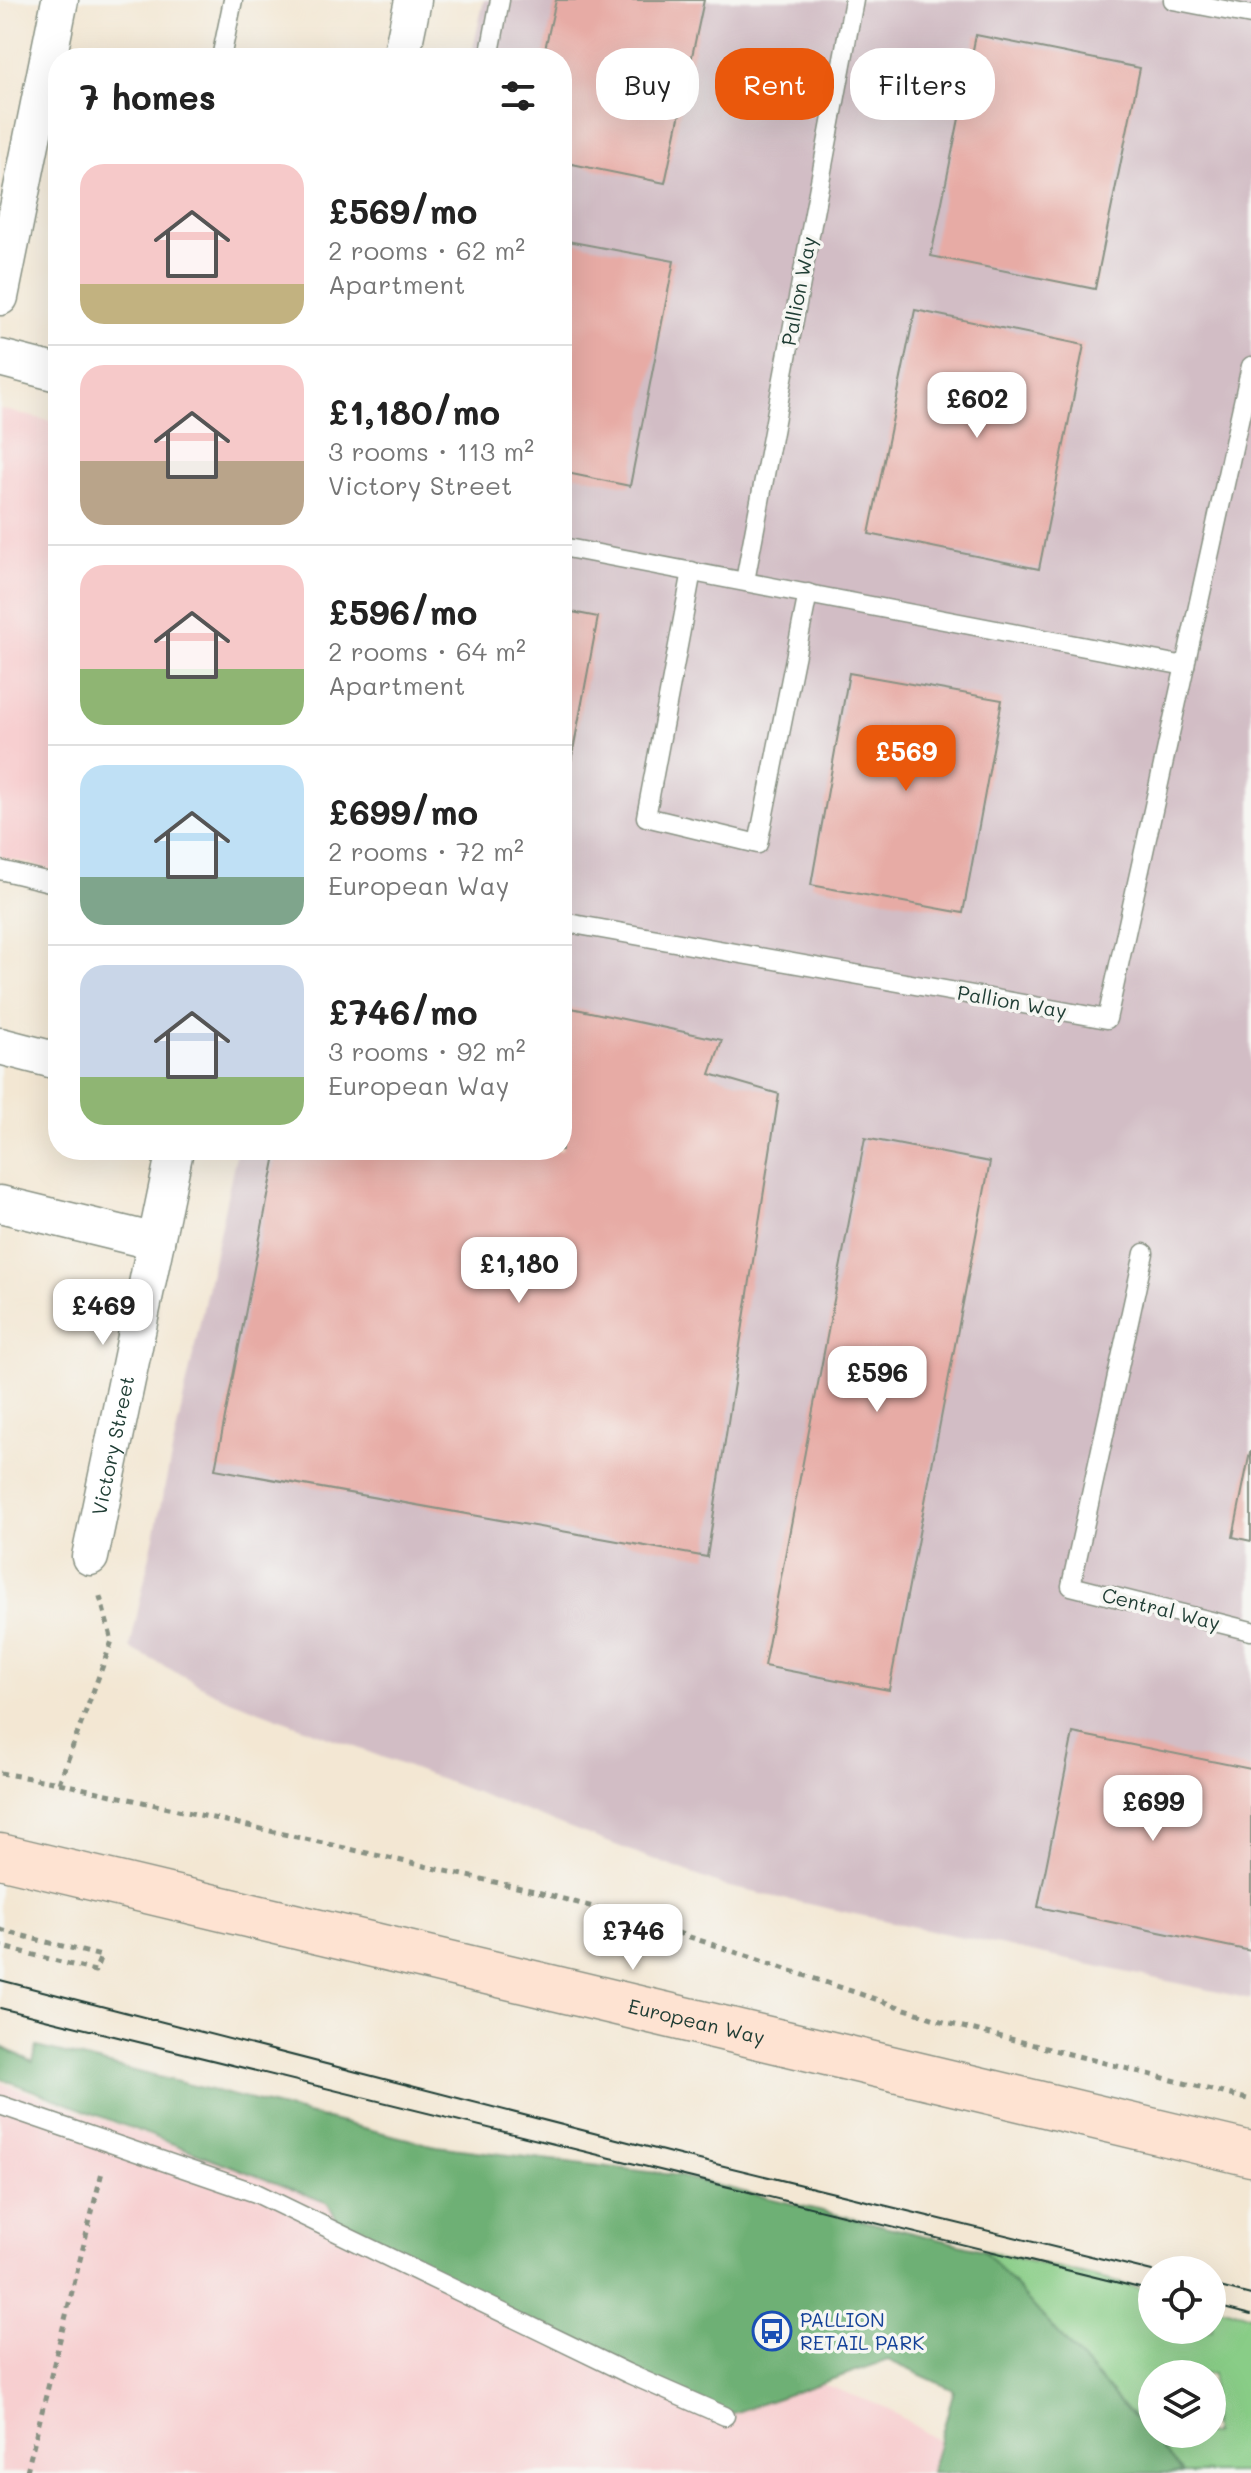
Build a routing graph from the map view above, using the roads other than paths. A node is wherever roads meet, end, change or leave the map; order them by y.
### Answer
1 (60, 0) edge
2 (233, 0) edge
3 (413, 0) edge
4 (500, 0) edge
5 (854, 0) edge
6 (1173, 0) edge
7 (1251, 15) edge
8 (50, 48) edge
9 (223, 48) edge
10 (403, 48) edge
11 (491, 48) edge
12 (48, 59) edge
13 (0, 297) edge
14 (0, 358) edge
15 (1251, 366) edge
16 (48, 370) edge
17 (1247, 409) edge
18 (572, 549) edge
19 (692, 571) junction
20 (745, 581) junction
21 (808, 593) junction
22 (1185, 666) junction
23 (0, 870) edge
24 (48, 882) edge
25 (572, 924) edge
26 (0, 1046) edge
27 (48, 1058) edge
28 (173, 1160) edge
29 (0, 1204) edge
30 (156, 1242) junction
31 (1144, 1253) dead end
32 (90, 1557) road end
33 (1251, 1631) edge
34 (0, 1856) edge
35 (0, 2105) edge
36 (1251, 2154) edge
37 (725, 2416) dead end

1 - 8 street
2 - 9 lane
3 - 10 street
4 - 11 lane
5 - 20 lane, Pallion Way
6 - 7 lane
12 - 13 street
14 - 16 street
15 - 17 lane, Pallion Way
17 - 22 lane, Pallion Way
18 - 19 lane
19 - 20 lane
19 - 21 lane
20 - 21 lane
21 - 22 lane
22 - 25 lane, Pallion Way
23 - 24 lane
26 - 27 street
28 - 30 street, Victory Street
29 - 30 street
30 - 32 street, Victory Street
31 - 33 lane, Central Way
34 - 36 street, European Way
35 - 37 lane

